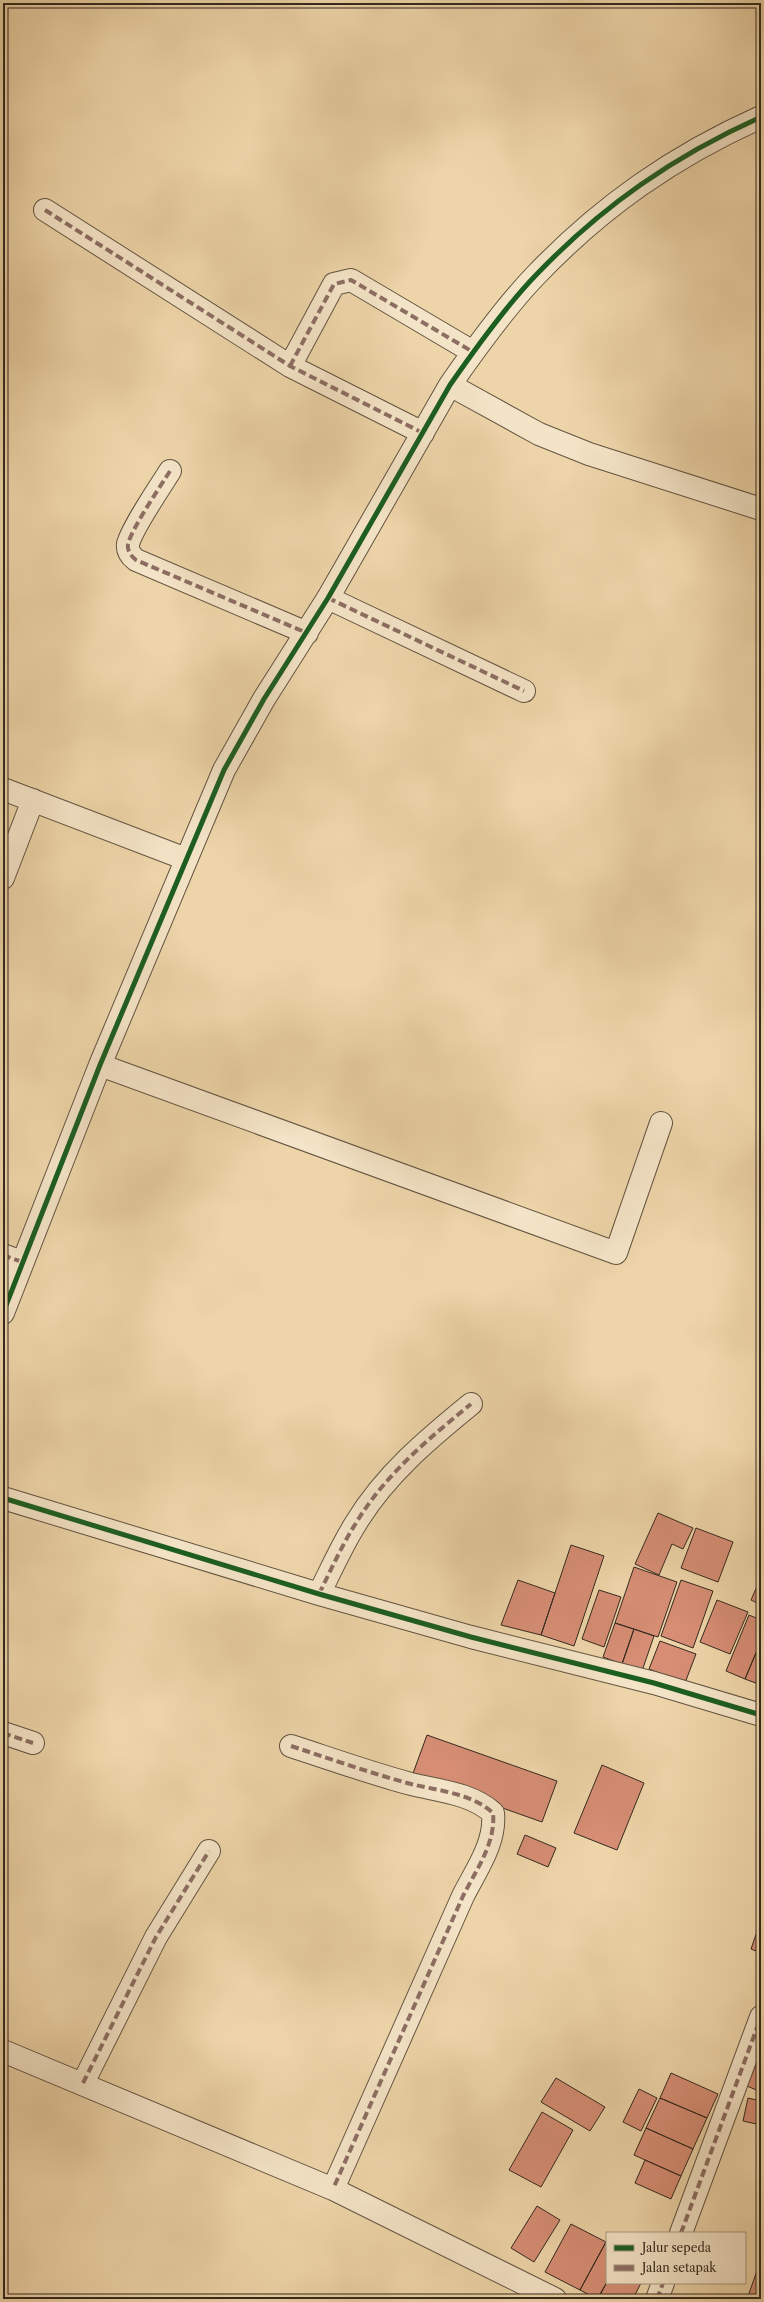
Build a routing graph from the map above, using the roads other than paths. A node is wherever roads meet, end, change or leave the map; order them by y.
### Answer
1 (761, 118) edge
2 (45, 210) dead end
3 (473, 352) junction
4 (290, 366) junction
5 (450, 385) junction
6 (423, 433) junction
7 (170, 471) dead end
8 (761, 509) edge
9 (328, 598) junction
10 (307, 633) junction
11 (524, 691) dead end
12 (3, 789) edge
13 (34, 800) junction
14 (186, 859) junction
15 (3, 878) edge
16 (100, 1065) junction
17 (661, 1123) dead end
18 (12, 1258) edge
19 (3, 1313) edge
20 (470, 1404) dead end
21 (3, 1498) edge
22 (319, 1594) junction
23 (761, 1714) edge
24 (3, 1733) edge
25 (33, 1743) dead end
26 (291, 1746) dead end
27 (208, 1851) dead end
28 (761, 2017) edge
29 (3, 2051) edge
30 (82, 2083) junction
31 (333, 2189) junction
32 (681, 2232) edge
33 (662, 2284) edge
34 (555, 2299) edge
35 (657, 2299) edge

1 - 3 street
2 - 4 street
3 - 4 street
3 - 5 street
4 - 6 street
5 - 6 street
5 - 8 street
6 - 9 street
7 - 10 street
9 - 10 street
9 - 11 street
10 - 14 street
12 - 13 street
13 - 14 street
13 - 15 street
14 - 16 street
16 - 17 street
16 - 18 street
18 - 19 street
20 - 22 street
21 - 22 street
22 - 23 street
24 - 25 street
26 - 31 street
27 - 30 street
28 - 32 street
29 - 30 street
30 - 31 street
31 - 34 street
33 - 35 street

